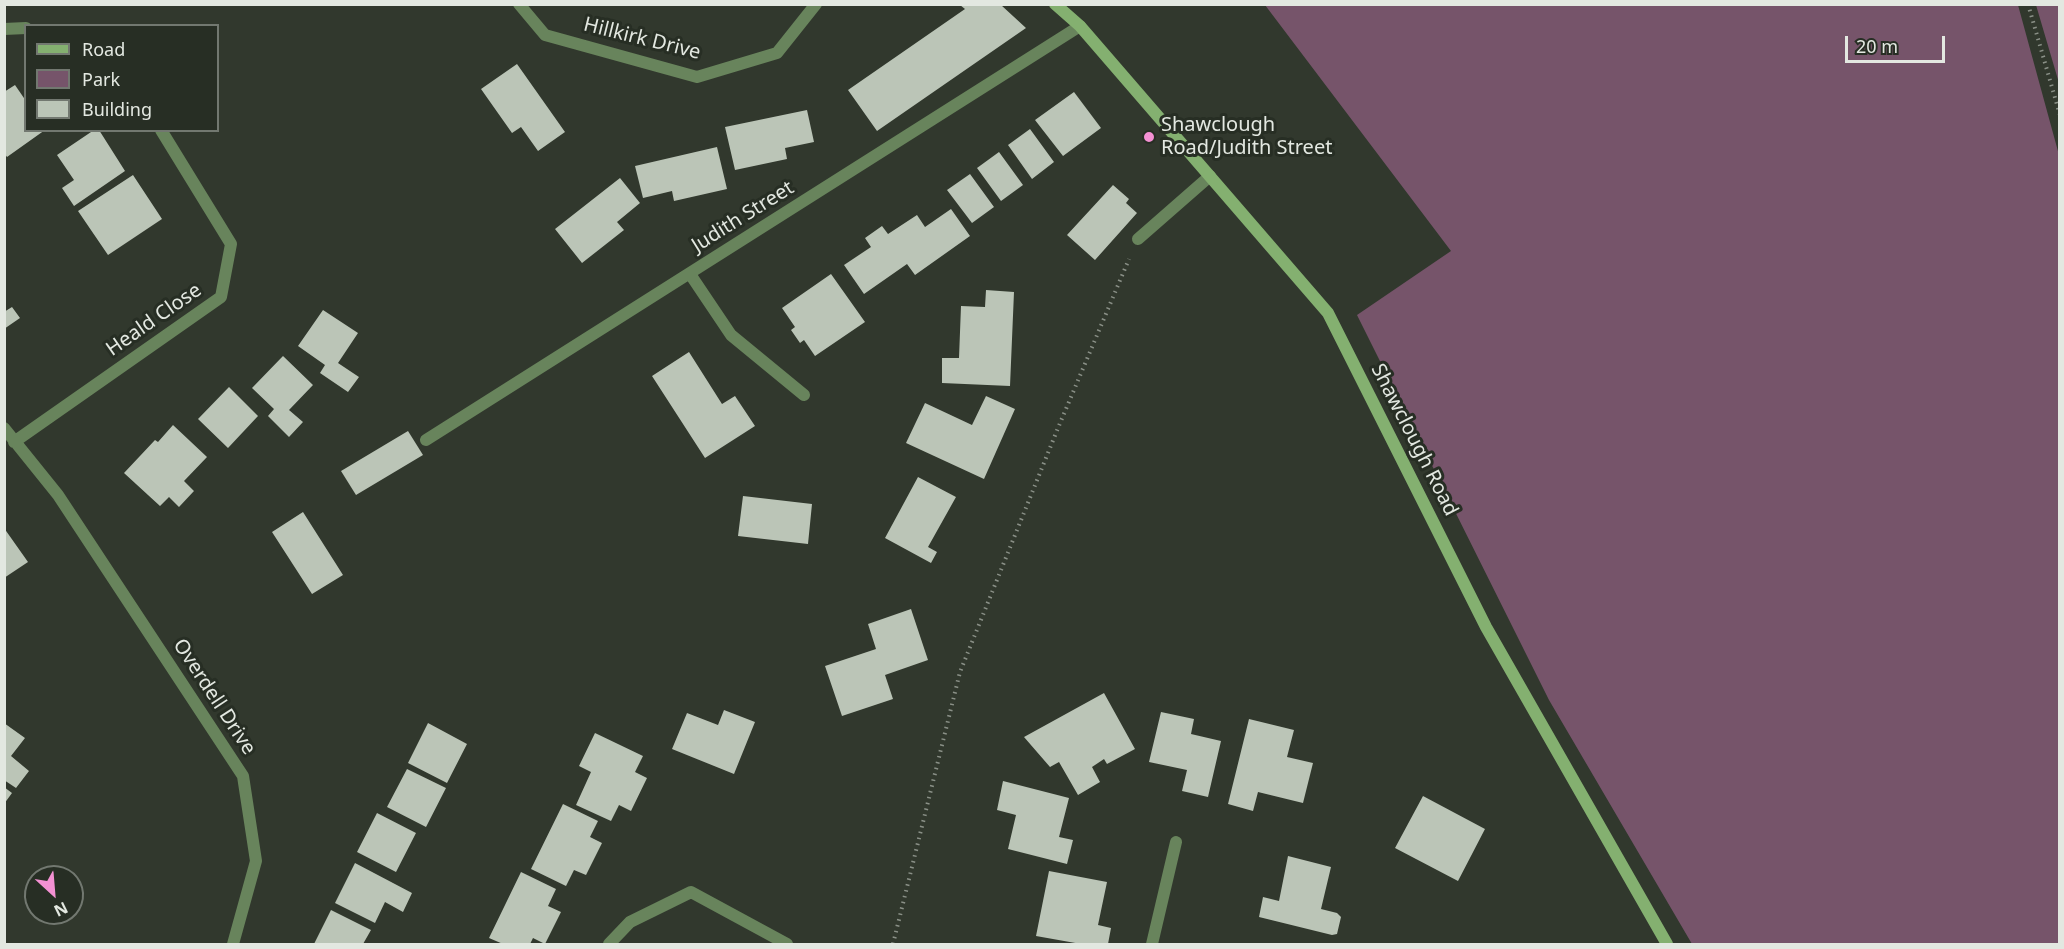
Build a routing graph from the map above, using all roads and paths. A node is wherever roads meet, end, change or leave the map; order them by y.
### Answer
1 (519, 4) edge
2 (816, 4) edge
3 (1055, 4) edge
4 (2028, 4) edge
5 (1080, 26) junction
6 (24, 28) edge
7 (4, 29) edge
8 (2060, 115) edge
9 (162, 132) edge
10 (1210, 176) junction
11 (1138, 239) joint
12 (690, 274) junction
13 (804, 395) dead end
14 (4, 428) edge
15 (426, 440) dead end
16 (15, 442) junction
17 (1176, 842) dead end
18 (233, 945) edge
19 (609, 945) edge
20 (787, 945) edge
21 (893, 945) edge
22 (1152, 945) edge
23 (1667, 945) edge

1 - 2 street, Hillkirk Drive
3 - 5 main road, Shawclough Road
4 - 8 path
5 - 10 main road, Shawclough Road
5 - 12 street, Judith Street
6 - 7 street
9 - 16 street, Heald Close
10 - 11 street
10 - 23 main road, Shawclough Road
11 - 21 path
12 - 13 street
12 - 15 street, Judith Street
14 - 16 street, Overdell Drive
16 - 18 street, Overdell Drive
17 - 22 street
19 - 20 street

